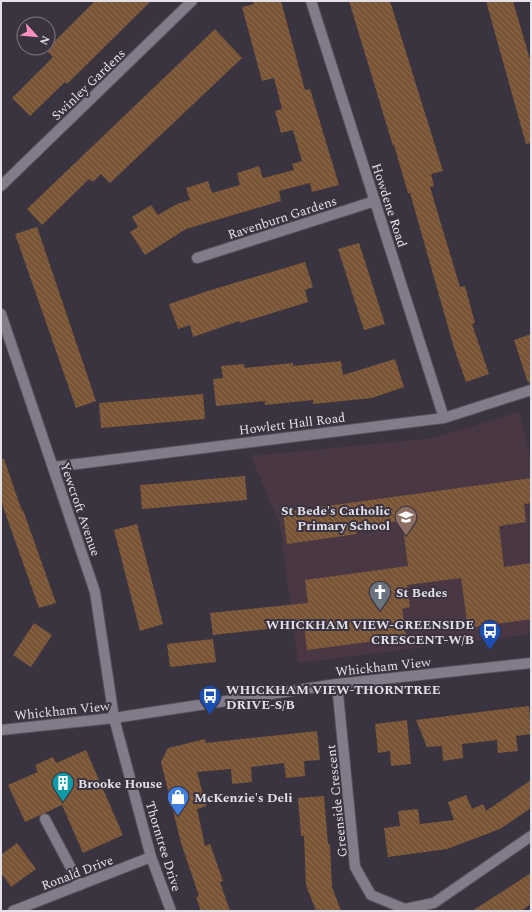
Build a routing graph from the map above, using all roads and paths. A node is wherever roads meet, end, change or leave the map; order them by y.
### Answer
1 (192, 1) edge
2 (311, 1) edge
3 (1, 186) edge
4 (375, 201) junction
5 (197, 258) dead end
6 (1, 314) edge
7 (531, 390) edge
8 (444, 418) junction
9 (53, 466) junction
10 (531, 663) edge
11 (337, 684) junction
12 (114, 718) junction
13 (1, 730) edge
14 (45, 819) dead end
15 (531, 836) edge
16 (151, 857) junction
17 (80, 885) junction
18 (13, 911) edge
19 (171, 911) edge

1 - 3 street, Swinley Gardens
2 - 4 street, Howdene Road
4 - 5 street, Ravenburn Gardens
4 - 8 street, Howdene Road
6 - 9 street, Yewcroft Avenue
7 - 8 street, Howlett Hall Road
8 - 9 street, Howlett Hall Road
9 - 12 street, Yewcroft Avenue
10 - 11 street, Whickham View
11 - 12 street, Whickham View
11 - 15 street, Greenside Crescent
12 - 13 street, Whickham View
12 - 16 street, Thorntree Drive
14 - 17 street
16 - 17 street, Ronald Drive
16 - 19 street, Thorntree Drive
17 - 18 street, Ronald Drive

